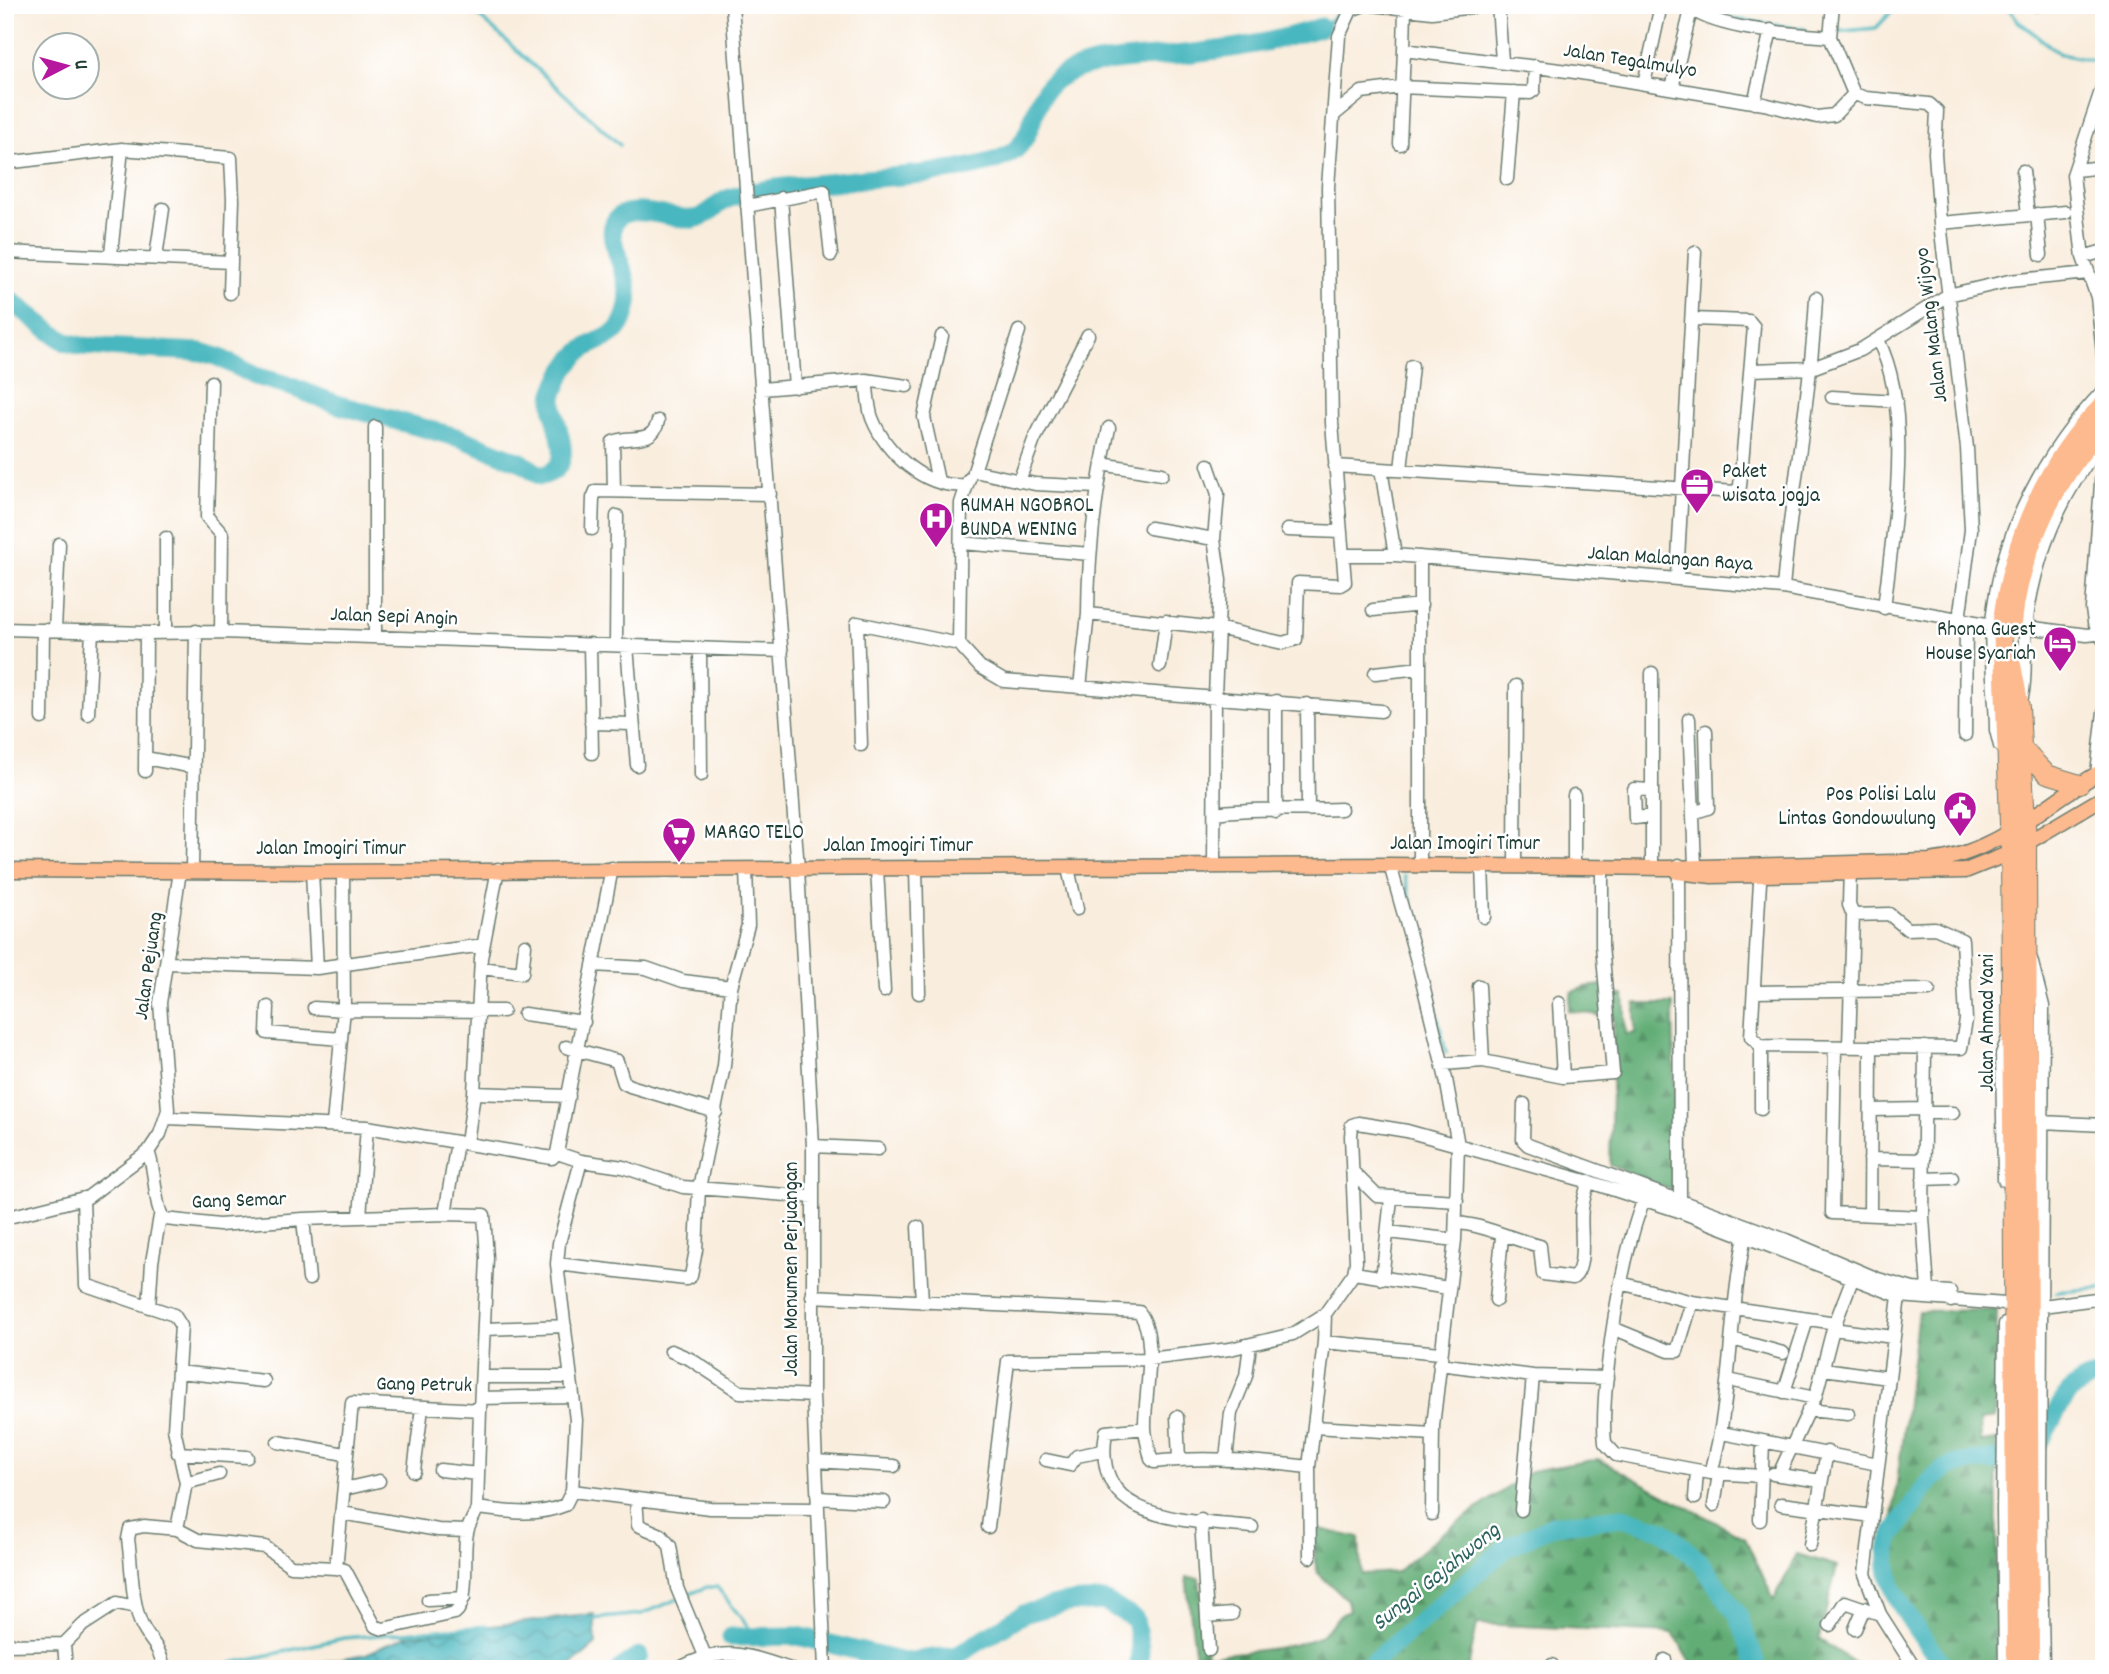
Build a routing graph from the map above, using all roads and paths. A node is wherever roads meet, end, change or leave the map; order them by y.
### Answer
1 (732, 5) edge
2 (1364, 5) edge
3 (1373, 5) edge
4 (1490, 5) edge
5 (1498, 5) edge
6 (1661, 5) edge
7 (1833, 5) edge
8 (1405, 7) edge
9 (1689, 7) edge
10 (1343, 11) edge
11 (1771, 30) junction
12 (1830, 32) junction
13 (1404, 50) junction
14 (1502, 61) junction
15 (1535, 66) junction
16 (2103, 83) edge
17 (1644, 84) junction
18 (1401, 87) junction
19 (1672, 88) junction
20 (1514, 92) junction
21 (1854, 93) junction
22 (1755, 103) junction
23 (1335, 114) junction
24 (1400, 144) dead end
25 (122, 149) junction
26 (5, 163) edge
27 (2077, 166) junction
28 (2104, 167) edge
29 (2023, 171) dead end
30 (1507, 179) dead end
31 (779, 199) junction
32 (749, 205) junction
33 (163, 209) dead end
34 (2066, 212) dead end
35 (2033, 215) junction
36 (1940, 223) junction
37 (2104, 251) edge
38 (5, 252) edge
39 (1695, 252) dead end
40 (111, 254) junction
41 (2041, 255) dead end
42 (831, 256) dead end
43 (156, 257) junction
44 (2083, 257) junction
45 (231, 262) junction
46 (2088, 273) junction
47 (230, 293) dead end
48 (1948, 295) junction
49 (2100, 296) edge
50 (1816, 298) dead end
51 (1692, 319) junction
52 (1019, 331) dead end
53 (1088, 335) dead end
54 (942, 336) dead end
55 (1878, 340) junction
56 (2104, 363) edge
57 (1412, 366) dead end
58 (1812, 368) junction
59 (1751, 370) junction
60 (866, 380) junction
61 (211, 382) dead end
62 (907, 386) dead end
63 (795, 387) junction
64 (762, 389) junction
65 (2104, 390) edge
66 (1832, 397) dead end
67 (1896, 401) junction
68 (2104, 404) edge
69 (658, 421) dead end
70 (2104, 426) edge
71 (375, 427) dead end
72 (1109, 428) dead end
73 (2101, 442) edge
74 (1102, 464) junction
75 (1208, 465) dead end
76 (1335, 466) junction
77 (1381, 469) junction
78 (1401, 470) junction
79 (2103, 470) edge
80 (974, 471) junction
81 (1162, 474) dead end
82 (938, 481) junction
83 (1020, 481) junction
84 (965, 485) junction
85 (1097, 487) junction
86 (1680, 489) junction
87 (614, 491) junction
88 (770, 494) junction
89 (617, 516) dead end
90 (1150, 528) dead end
91 (592, 529) dead end
92 (1287, 530) dead end
93 (1341, 532) junction
94 (166, 538) dead end
95 (1214, 539) junction
96 (961, 543) junction
97 (59, 544) dead end
98 (1090, 554) junction
99 (1343, 555) junction
100 (1395, 555) junction
101 (1420, 557) junction
102 (1677, 577) junction
103 (1783, 588) junction
104 (1421, 605) junction
105 (1884, 608) junction
106 (1373, 610) dead end
107 (1088, 614) junction
108 (1166, 621) junction
109 (1962, 621) junction
110 (1992, 625) junction
111 (2026, 627) junction
112 (1217, 628) junction
113 (5, 629) edge
114 (49, 630) junction
115 (92, 631) junction
116 (166, 631) junction
117 (196, 631) junction
118 (221, 632) junction
119 (146, 633) junction
120 (2103, 636) edge
121 (375, 637) junction
122 (590, 644) junction
123 (622, 645) junction
124 (959, 645) junction
125 (700, 648) junction
126 (782, 650) junction
127 (1160, 666) dead end
128 (1420, 668) junction
129 (1375, 673) dead end
130 (1652, 673) dead end
131 (1516, 686) dead end
132 (1080, 687) junction
133 (1215, 696) junction
134 (1276, 701) junction
135 (1307, 704) junction
136 (2020, 708) junction
137 (1381, 711) dead end
138 (2104, 712) edge
139 (88, 713) dead end
140 (42, 718) dead end
141 (1689, 719) dead end
142 (591, 723) junction
143 (632, 724) junction
144 (1706, 731) dead end
145 (1965, 735) dead end
146 (861, 745) dead end
147 (2023, 749) junction
148 (592, 753) dead end
149 (2006, 763) junction
150 (637, 765) dead end
151 (194, 766) junction
152 (2101, 772) edge
153 (701, 775) dead end
154 (2080, 784) junction
155 (1652, 790) junction
156 (1574, 795) dead end
157 (2104, 797) edge
158 (1340, 809) dead end
159 (1308, 810) junction
160 (1276, 812) junction
161 (1215, 813) junction
162 (1693, 813) junction
163 (1652, 816) junction
164 (2026, 821) junction
165 (2009, 831) junction
166 (2027, 843) junction
167 (2010, 853) junction
168 (1214, 865) junction
169 (1695, 865) junction
170 (1407, 866) junction
171 (1482, 866) junction
172 (1515, 866) junction
173 (1574, 867) junction
174 (1602, 867) junction
175 (612, 868) junction
176 (1068, 868) junction
177 (1669, 868) junction
178 (498, 869) junction
179 (746, 869) junction
180 (799, 869) junction
181 (877, 869) junction
182 (916, 869) junction
183 (1849, 869) junction
184 (5, 870) edge
185 (1761, 870) junction
186 (186, 871) junction
187 (312, 872) junction
188 (342, 872) junction
189 (1077, 909) dead end
190 (1853, 915) junction
191 (1484, 917) dead end
192 (483, 945) junction
193 (526, 945) dead end
194 (2029, 952) junction
195 (168, 963) junction
196 (345, 965) junction
197 (593, 965) junction
198 (317, 968) junction
199 (481, 968) junction
200 (1479, 986) dead end
201 (732, 987) junction
202 (1929, 990) dead end
203 (884, 991) dead end
204 (1853, 991) junction
205 (1755, 992) junction
206 (919, 993) dead end
207 (1559, 1003) dead end
208 (268, 1007) dead end
209 (314, 1008) dead end
210 (344, 1010) junction
211 (478, 1011) junction
212 (503, 1011) dead end
213 (524, 1014) dead end
214 (584, 1022) junction
215 (2012, 1024) junction
216 (341, 1039) junction
217 (1760, 1046) junction
218 (1849, 1046) junction
219 (1835, 1047) junction
220 (1871, 1047) junction
221 (1925, 1047) junction
222 (573, 1049) junction
223 (1483, 1061) junction
224 (1443, 1064) junction
225 (1563, 1077) junction
226 (474, 1093) junction
227 (569, 1096) junction
228 (1524, 1104) dead end
229 (1762, 1109) dead end
230 (1872, 1110) junction
231 (1924, 1111) junction
232 (716, 1112) junction
233 (1953, 1113) dead end
234 (167, 1118) junction
235 (2042, 1122) junction
236 (333, 1124) junction
237 (2104, 1125) edge
238 (367, 1127) junction
239 (462, 1143) junction
240 (1458, 1145) junction
241 (813, 1146) junction
242 (878, 1149) dead end
243 (148, 1152) junction
244 (557, 1153) junction
245 (1541, 1158) junction
246 (1870, 1159) junction
247 (1924, 1160) junction
248 (581, 1161) junction
249 (1352, 1171) junction
250 (2020, 1171) junction
251 (1594, 1178) junction
252 (1952, 1178) dead end
253 (1923, 1179) junction
254 (699, 1188) junction
255 (1646, 1196) junction
256 (813, 1197) junction
257 (83, 1199) junction
258 (1391, 1199) junction
259 (1457, 1201) junction
260 (1678, 1206) junction
261 (444, 1214) junction
262 (1870, 1214) junction
263 (160, 1216) junction
264 (360, 1216) junction
265 (1923, 1217) junction
266 (5, 1218) edge
267 (303, 1219) junction
268 (1457, 1223) junction
269 (918, 1227) dead end
270 (1389, 1231) junction
271 (1746, 1231) junction
272 (1502, 1237) junction
273 (1455, 1240) junction
274 (556, 1264) junction
275 (1354, 1273) junction
276 (1853, 1277) junction
277 (309, 1279) dead end
278 (1382, 1279) junction
279 (1621, 1283) junction
280 (1448, 1288) junction
281 (1928, 1290) junction
282 (812, 1296) junction
283 (1899, 1296) junction
284 (1950, 1298) junction
285 (2104, 1298) edge
286 (1496, 1300) dead end
287 (922, 1302) junction
288 (1692, 1302) junction
289 (2006, 1304) junction
290 (2042, 1306) junction
291 (149, 1307) junction
292 (1732, 1309) junction
293 (1325, 1314) junction
294 (1807, 1320) junction
295 (565, 1326) junction
296 (1835, 1326) junction
297 (485, 1329) junction
298 (1615, 1329) junction
299 (1893, 1337) junction
300 (1732, 1339) junction
301 (1324, 1342) junction
302 (1250, 1345) junction
303 (671, 1351) dead end
304 (1783, 1353) dead end
305 (1149, 1359) junction
306 (1439, 1359) junction
307 (1824, 1369) junction
308 (178, 1372) junction
309 (1533, 1376) junction
310 (2022, 1376) junction
311 (482, 1377) junction
312 (571, 1377) junction
313 (1607, 1378) junction
314 (1888, 1378) junction
315 (1728, 1380) junction
316 (264, 1381) dead end
317 (1784, 1392) junction
318 (572, 1396) junction
319 (813, 1396) junction
320 (1815, 1398) junction
321 (2021, 1398) junction
322 (480, 1404) junction
323 (422, 1408) junction
324 (1808, 1410) junction
325 (1847, 1414) dead end
326 (1177, 1418) dead end
327 (1315, 1427) junction
328 (1145, 1428) junction
329 (1722, 1433) junction
330 (1433, 1434) junction
331 (278, 1442) dead end
332 (1763, 1442) junction
333 (1794, 1445) junction
334 (1102, 1451) junction
335 (1827, 1452) junction
336 (178, 1453) junction
337 (345, 1454) junction
338 (247, 1457) dead end
339 (1179, 1459) junction
340 (1046, 1460) dead end
341 (1226, 1460) junction
342 (816, 1461) junction
343 (1878, 1464) junction
344 (894, 1466) dead end
345 (1309, 1467) junction
346 (414, 1471) dead end
347 (440, 1471) dead end
348 (1697, 1471) junction
349 (1715, 1473) junction
350 (219, 1474) dead end
351 (478, 1474) junction
352 (1762, 1474) junction
353 (1779, 1474) junction
354 (379, 1481) dead end
355 (1821, 1481) junction
356 (186, 1483) junction
357 (344, 1489) junction
358 (572, 1491) junction
359 (2021, 1495) junction
360 (1695, 1498) dead end
361 (636, 1499) junction
362 (884, 1502) dead end
363 (818, 1504) junction
364 (1782, 1504) dead end
365 (1714, 1505) dead end
366 (477, 1508) junction
367 (1816, 1509) junction
368 (1521, 1510) dead end
369 (342, 1513) junction
370 (1432, 1514) dead end
371 (1872, 1516) junction
372 (1201, 1520) junction
373 (1760, 1520) dead end
374 (988, 1527) dead end
375 (1252, 1527) dead end
376 (177, 1529) junction
377 (467, 1531) junction
378 (1810, 1545) dead end
379 (1310, 1558) dead end
380 (336, 1568) junction
381 (464, 1598) junction
382 (428, 1600) dead end
383 (136, 1607) junction
384 (1864, 1608) junction
385 (1232, 1614) dead end
386 (1880, 1614) junction
387 (1206, 1616) junction
388 (1830, 1625) dead end
389 (1855, 1629) dead end
390 (64, 1644) junction
391 (5, 1645) edge
392 (1209, 1650) dead end
393 (705, 1656) junction
394 (66, 1669) edge
395 (164, 1669) edge
396 (678, 1669) edge
397 (790, 1669) edge
398 (825, 1669) edge
399 (1915, 1669) edge
400 (2005, 1669) edge
401 (2017, 1669) edge
402 (2030, 1669) edge
403 (2043, 1669) edge

1 - 32 street, Jalan Monumen Perjuangan
2 - 10 street
3 - 8 street
4 - 8 street
5 - 14 street
6 - 17 street
7 - 12 street
8 - 13 street
9 - 11 street
9 - 19 street
10 - 23 street
11 - 12 street
11 - 22 street
12 - 21 street
13 - 14 street
13 - 18 street
14 - 15 street
15 - 17 street, Jalan Tegalmulyo
15 - 20 street, Jalan Tegalmulyo
16 - 27 street
17 - 19 street, Jalan Tegalmulyo
18 - 20 street
18 - 23 street
18 - 24 street
19 - 22 street, Jalan Tegalmulyo
20 - 30 street
21 - 22 street, Jalan Tegalmulyo
21 - 36 street, Jalan Malang Wijoyo
23 - 76 street
25 - 26 street
25 - 40 street
25 - 45 street
27 - 28 street
27 - 44 street
29 - 35 street
31 - 32 street
31 - 42 street
31 - 63 street
32 - 64 street, Jalan Monumen Perjuangan
33 - 43 street
34 - 35 street
35 - 36 street
35 - 41 street
36 - 48 street, Jalan Malang Wijoyo
37 - 44 street
38 - 40 street
39 - 51 street
40 - 43 street
43 - 45 street
44 - 46 street
45 - 47 street
46 - 48 street
46 - 49 street
48 - 55 street
48 - 109 street, Jalan Malang Wijoyo
49 - 56 street
50 - 58 street
51 - 59 street
51 - 86 street
52 - 80 street
53 - 83 street
54 - 82 street
55 - 58 street
55 - 67 street
57 - 78 street
58 - 59 street
58 - 103 street
59 - 86 street
60 - 62 street
60 - 63 street
60 - 82 street
61 - 118 street
63 - 64 street
64 - 88 street, Jalan Monumen Perjuangan
65 - 110 street
66 - 67 street
67 - 105 street
68 - 149 highway, Jalan Ahmad Yani
69 - 87 street
70 - 136 highway, Jalan Ahmad Yani
71 - 121 street
72 - 74 street
73 - 79 street
73 - 111 street
74 - 81 street
74 - 85 street
75 - 95 street
76 - 77 street
76 - 93 street
77 - 78 street
77 - 100 street
78 - 86 street
79 - 120 street
80 - 83 street
80 - 84 street
82 - 84 street
83 - 85 street
84 - 96 street
85 - 98 street
86 - 102 street
87 - 88 street
87 - 91 street
88 - 126 street, Jalan Monumen Perjuangan
89 - 123 street
90 - 95 street
92 - 93 street
93 - 99 street
94 - 116 street
95 - 112 street
96 - 98 street
96 - 124 street
97 - 114 street
98 - 107 street
99 - 100 street, Jalan Malangan Raya
99 - 112 street
100 - 101 street, Jalan Malangan Raya
101 - 102 street, Jalan Malangan Raya
101 - 104 street
102 - 103 street, Jalan Malangan Raya
103 - 105 street, Jalan Malangan Raya
104 - 106 street
104 - 128 street
105 - 109 street, Jalan Malangan Raya
107 - 108 street
107 - 132 street
108 - 112 street
108 - 127 street
109 - 110 street, Jalan Malangan Raya
109 - 145 street, Jalan Malang Wijoyo
110 - 149 street
111 - 120 street
111 - 136 street
112 - 133 street
113 - 114 street, Jalan Sepi Angin
114 - 115 street, Jalan Sepi Angin
114 - 140 street
115 - 119 street, Jalan Sepi Angin
115 - 139 street
116 - 117 street, Jalan Sepi Angin
116 - 119 street, Jalan Sepi Angin
117 - 118 street, Jalan Sepi Angin
117 - 151 street, Jalan Pejuang
118 - 121 street, Jalan Sepi Angin
119 - 151 street
121 - 122 street, Jalan Sepi Angin
122 - 123 street, Jalan Sepi Angin
122 - 142 street
123 - 125 street, Jalan Sepi Angin
123 - 143 street
124 - 132 street
124 - 146 street
125 - 126 street, Jalan Sepi Angin
125 - 153 street
126 - 180 street, Jalan Monumen Perjuangan
128 - 129 street
128 - 170 street
130 - 155 street
131 - 172 street
132 - 133 street
133 - 134 street
133 - 161 street
134 - 135 street
134 - 160 street
135 - 137 street
135 - 159 street
136 - 147 highway, Jalan Ahmad Yani
138 - 152 street
141 - 162 street
142 - 143 street
142 - 148 street
143 - 150 street
144 - 162 street
147 - 154 highway
147 - 164 highway, Jalan Ahmad Yani
149 - 165 highway, Jalan Ahmad Yani
151 - 186 street, Jalan Pejuang
152 - 154 main road, Jalan Imogiri Timur
154 - 164 main road, Jalan Imogiri Timur
155 - 163 street
155 - 163 street
156 - 173 street
157 - 166 main road, Jalan Imogiri Timur
158 - 159 street
159 - 160 street
160 - 161 street
161 - 168 street
162 - 169 street
163 - 177 street
164 - 165 main road, Jalan Imogiri Timur
164 - 166 highway, Jalan Ahmad Yani
165 - 167 highway, Jalan Ahmad Yani
165 - 183 main road, Jalan Imogiri Timur
166 - 167 main road, Jalan Imogiri Timur
166 - 194 highway, Jalan Ahmad Yani
167 - 183 main road, Jalan Imogiri Timur
167 - 215 highway, Jalan Ahmad Yani
168 - 170 main road, Jalan Imogiri Timur
168 - 176 main road, Jalan Imogiri Timur
169 - 177 main road, Jalan Imogiri Timur
169 - 185 main road, Jalan Imogiri Timur
170 - 171 main road, Jalan Imogiri Timur
170 - 224 street
171 - 172 main road, Jalan Imogiri Timur
171 - 191 street
172 - 173 main road, Jalan Imogiri Timur
173 - 174 main road, Jalan Imogiri Timur
174 - 177 main road, Jalan Imogiri Timur
174 - 225 street
175 - 178 main road, Jalan Imogiri Timur
175 - 179 main road, Jalan Imogiri Timur
175 - 197 street
176 - 182 main road, Jalan Imogiri Timur
176 - 189 street
177 - 185 main road, Jalan Imogiri Timur
177 - 260 street
178 - 188 main road, Jalan Imogiri Timur
178 - 192 street
179 - 180 main road, Jalan Imogiri Timur
179 - 201 street
180 - 181 main road, Jalan Imogiri Timur
180 - 241 street, Jalan Monumen Perjuangan
181 - 182 main road, Jalan Imogiri Timur
181 - 203 street
182 - 206 street
183 - 185 main road, Jalan Imogiri Timur
183 - 190 street
184 - 186 main road, Jalan Imogiri Timur
185 - 205 street
186 - 187 main road, Jalan Imogiri Timur
186 - 195 street, Jalan Pejuang
187 - 188 main road, Jalan Imogiri Timur
187 - 198 street
188 - 196 street
190 - 204 street
190 - 221 street
192 - 196 street
192 - 199 street
193 - 199 street
194 - 235 street
194 - 250 highway, Jalan Ahmad Yani
195 - 198 street
195 - 234 street, Jalan Pejuang
196 - 198 street
196 - 210 street
197 - 201 street
197 - 214 street
199 - 211 street
200 - 223 street
201 - 232 street
202 - 204 street
204 - 205 street
204 - 218 street
205 - 217 street
207 - 225 street
208 - 216 street
209 - 210 street
210 - 211 street
210 - 216 street
211 - 212 street
211 - 226 street
213 - 214 street
214 - 222 street
215 - 250 highway, Jalan Ahmad Yani
215 - 289 street
216 - 236 street
217 - 219 street
217 - 229 street
218 - 219 street
218 - 220 street
219 - 262 street
220 - 221 street
220 - 230 street
221 - 231 street
222 - 227 street
222 - 232 street
223 - 224 street
223 - 225 street
224 - 240 street
226 - 227 street
226 - 239 street
227 - 244 street
228 - 245 street
230 - 231 street
230 - 246 street
231 - 233 street
231 - 247 street
232 - 254 street
234 - 236 street
234 - 243 street
235 - 237 street
235 - 290 street
236 - 238 street
238 - 239 street
238 - 264 street
239 - 244 street
239 - 261 street
240 - 245 street
240 - 249 street
240 - 259 street
241 - 242 street
241 - 256 street, Jalan Monumen Perjuangan
243 - 257 street
243 - 263 street
244 - 248 street
245 - 251 street
246 - 247 street
246 - 262 street
247 - 253 street
248 - 254 street
248 - 274 street
249 - 258 street
249 - 275 street
250 - 310 highway, Jalan Ahmad Yani
251 - 255 street
251 - 272 street
252 - 253 street
253 - 265 street
254 - 256 street
254 - 274 street
255 - 260 street
255 - 279 street
256 - 282 street, Jalan Monumen Perjuangan
257 - 266 street
257 - 291 street
258 - 259 street
258 - 270 street
259 - 268 street
260 - 271 street
261 - 264 street, Gang Petruk
261 - 297 street, Gang Petruk
262 - 265 street
263 - 267 street, Gang Semar
263 - 291 street
264 - 267 street, Gang Petruk
265 - 281 street
267 - 277 street
268 - 272 street
268 - 273 street
269 - 287 street
270 - 273 street
270 - 278 street
271 - 276 street
271 - 281 street
271 - 292 street
272 - 286 street
273 - 280 street
274 - 295 street
275 - 278 street
275 - 293 street
276 - 283 street
276 - 296 street
278 - 280 street
279 - 288 street
279 - 298 street
280 - 306 street
281 - 284 street
282 - 287 street
282 - 319 street, Jalan Monumen Perjuangan
283 - 284 street
283 - 299 street
284 - 289 street
285 - 290 street
287 - 305 street
288 - 292 street
288 - 298 street
289 - 310 street
290 - 310 street
291 - 308 street
292 - 294 street
292 - 300 street
293 - 301 street
293 - 302 street
294 - 296 street
294 - 317 street
295 - 297 street
295 - 312 street
296 - 299 street
296 - 307 street
297 - 311 street, Gang Petruk
298 - 313 street
299 - 314 street
300 - 304 street
300 - 315 street
301 - 306 street
301 - 327 street
302 - 305 street
302 - 341 street
303 - 319 street
305 - 328 street
305 - 374 street
306 - 309 street
306 - 330 street
307 - 314 street
307 - 320 street
308 - 316 street
308 - 336 street
309 - 313 street
309 - 368 street
310 - 321 highway, Jalan Ahmad Yani
310 - 321 street
311 - 312 street
311 - 322 street, Gang Petruk
312 - 318 street
313 - 348 street
314 - 343 street
315 - 317 street
315 - 329 street
317 - 320 street
318 - 322 street
318 - 358 street
319 - 342 street, Jalan Monumen Perjuangan
320 - 324 street
321 - 359 highway, Jalan Ahmad Yani
321 - 359 street
322 - 323 street, Gang Petruk
322 - 351 street
323 - 337 street, Gang Petruk
323 - 346 street
324 - 325 street
324 - 333 street
326 - 339 street
327 - 330 street
327 - 345 street
328 - 334 street
328 - 339 street
329 - 332 street
329 - 349 street
330 - 370 street
331 - 337 street
332 - 333 street
332 - 352 street
333 - 335 street
333 - 353 street
334 - 340 street
334 - 372 street
335 - 343 street
335 - 355 street
336 - 338 street
336 - 356 street
337 - 357 street, Gang Petruk
339 - 341 street
341 - 345 street
342 - 344 street
342 - 363 street, Jalan Monumen Perjuangan
343 - 371 street
345 - 379 street
347 - 351 street
348 - 349 street
348 - 360 street
349 - 352 street
349 - 365 street
350 - 356 street
351 - 366 street
352 - 353 street
352 - 373 street
353 - 355 street
354 - 357 street
355 - 367 street
356 - 376 street
357 - 369 street, Gang Petruk
358 - 361 street
358 - 366 street
359 - 400 street
359 - 401 highway, Jalan Ahmad Yani
359 - 402 highway, Jalan Ahmad Yani
359 - 403 street
361 - 363 street
361 - 393 street
362 - 363 street
363 - 398 street, Jalan Monumen Perjuangan
364 - 367 street
366 - 377 street
367 - 371 street
367 - 378 street
369 - 377 street
369 - 380 street, Gang Petruk
371 - 386 street
372 - 375 street
372 - 387 street
376 - 380 street
376 - 383 street
377 - 381 street
380 - 381 street
381 - 382 street
383 - 390 street
383 - 395 street
384 - 386 street
384 - 388 street
384 - 389 street
385 - 387 street
386 - 399 street
387 - 392 street
390 - 391 street
390 - 394 street
393 - 396 street
393 - 397 street

